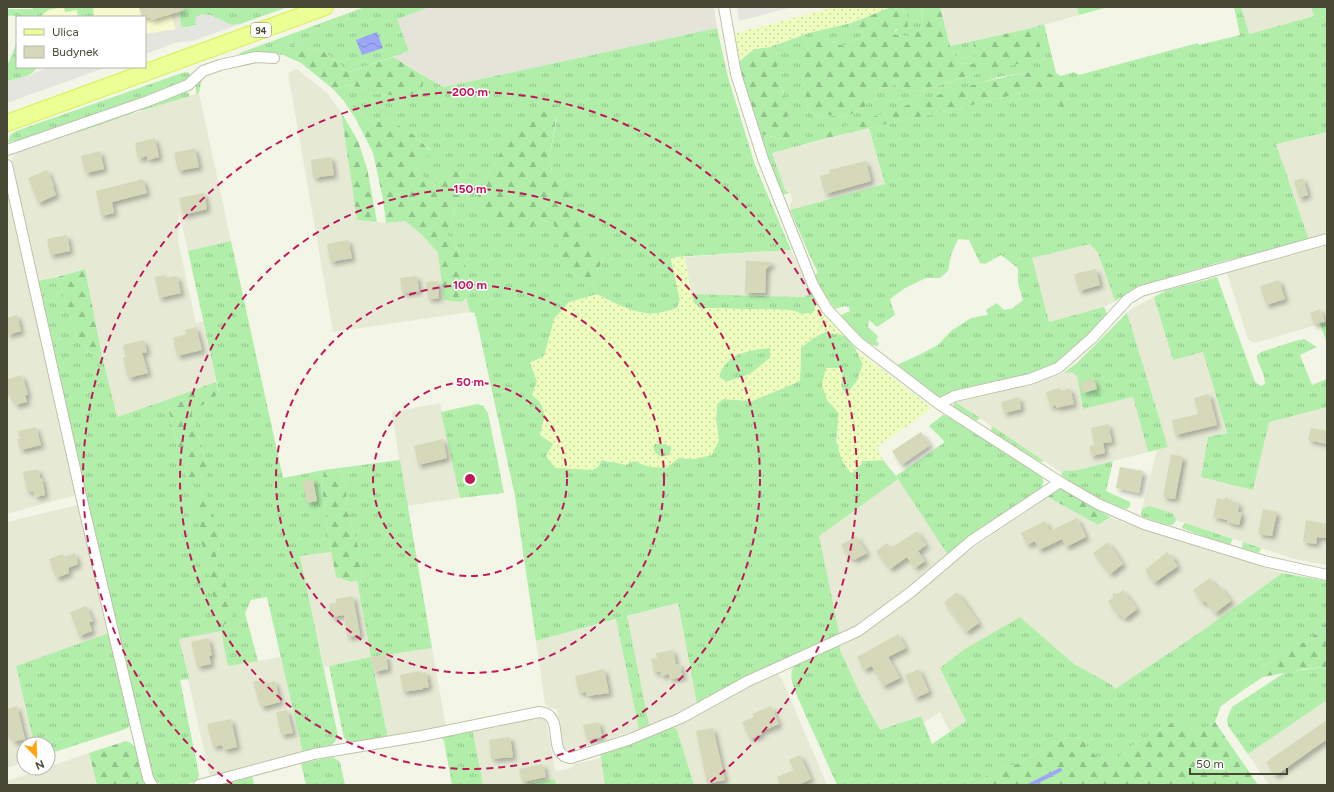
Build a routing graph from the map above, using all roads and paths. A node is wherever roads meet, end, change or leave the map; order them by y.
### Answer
1 (325, 7) edge
2 (724, 7) edge
3 (274, 58) dead end
4 (7, 123) edge
5 (7, 150) edge
6 (7, 165) edge
7 (1327, 239) edge
8 (939, 404) junction
9 (1060, 482) junction
10 (1327, 575) edge
11 (152, 785) edge
12 (199, 785) edge

1 - 4 main road, 94
2 - 8 street
3 - 5 street
6 - 11 street
7 - 8 street
8 - 9 street
9 - 10 street
9 - 12 street

